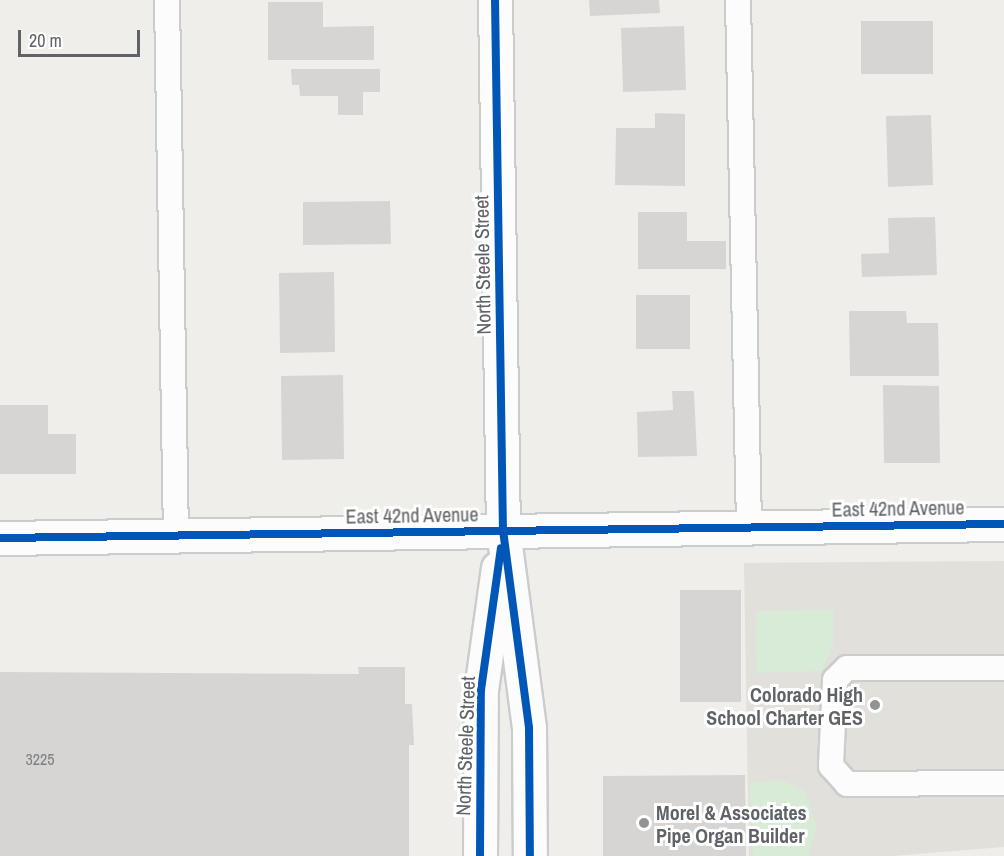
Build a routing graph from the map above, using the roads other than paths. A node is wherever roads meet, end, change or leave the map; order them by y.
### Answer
1 (167, 0) edge
2 (495, 0) edge
3 (738, 0) edge
4 (1004, 524) edge
5 (749, 527) junction
6 (503, 530) junction
7 (176, 535) junction
8 (0, 538) edge
9 (1004, 668) edge
10 (1004, 783) edge
11 (480, 856) edge
12 (530, 856) edge

1 - 7 lane
2 - 6 street, North Steele Street
3 - 5 lane
4 - 5 street, East 42nd Avenue
5 - 6 street, East 42nd Avenue
6 - 7 street, East 42nd Avenue
6 - 11 street, North Steele Street
6 - 12 street, North Steele Street
7 - 8 street, East 42nd Avenue
9 - 10 lane

